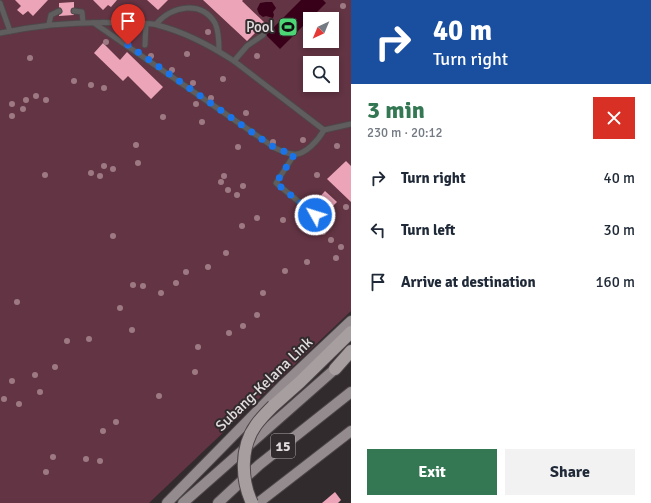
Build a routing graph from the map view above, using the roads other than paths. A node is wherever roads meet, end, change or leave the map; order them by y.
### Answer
1 (0, 3) edge
2 (59, 11) dead end
3 (74, 11) dead end
4 (83, 22) junction
5 (94, 22) junction
6 (113, 23) junction
7 (49, 24) junction
8 (146, 24) junction
9 (156, 24) junction
10 (10, 31) junction
11 (0, 33) edge
12 (110, 33) junction
13 (263, 35) dead end
14 (145, 45) dead end
15 (219, 51) junction
16 (234, 61) junction
17 (351, 124) edge
18 (324, 130) junction
19 (294, 155) junction
20 (315, 215) dead end
21 (351, 321) edge
22 (351, 332) edge
23 (351, 351) edge
24 (351, 356) edge
25 (335, 369) junction
26 (351, 392) edge
27 (351, 431) edge
28 (167, 503) edge
29 (183, 503) edge
30 (218, 503) edge
31 (252, 503) edge
32 (258, 503) edge

1 - 10 lane
2 - 7 lane
3 - 4 lane
4 - 5 lane
4 - 7 lane
5 - 6 lane
5 - 12 lane
6 - 8 lane
6 - 12 lane
7 - 10 lane
8 - 9 lane
8 - 14 lane
9 - 15 lane
9 - 15 lane
10 - 11 lane
12 - 19 lane
13 - 16 lane
15 - 16 lane
16 - 18 lane
17 - 18 lane
18 - 19 lane
19 - 20 lane
21 - 28 main road, Subang-Kelana Link
22 - 31 highway, bridge
23 - 25 highway
24 - 25 highway
25 - 29 main road, 15
26 - 30 main road, 15
27 - 32 main road, 15

